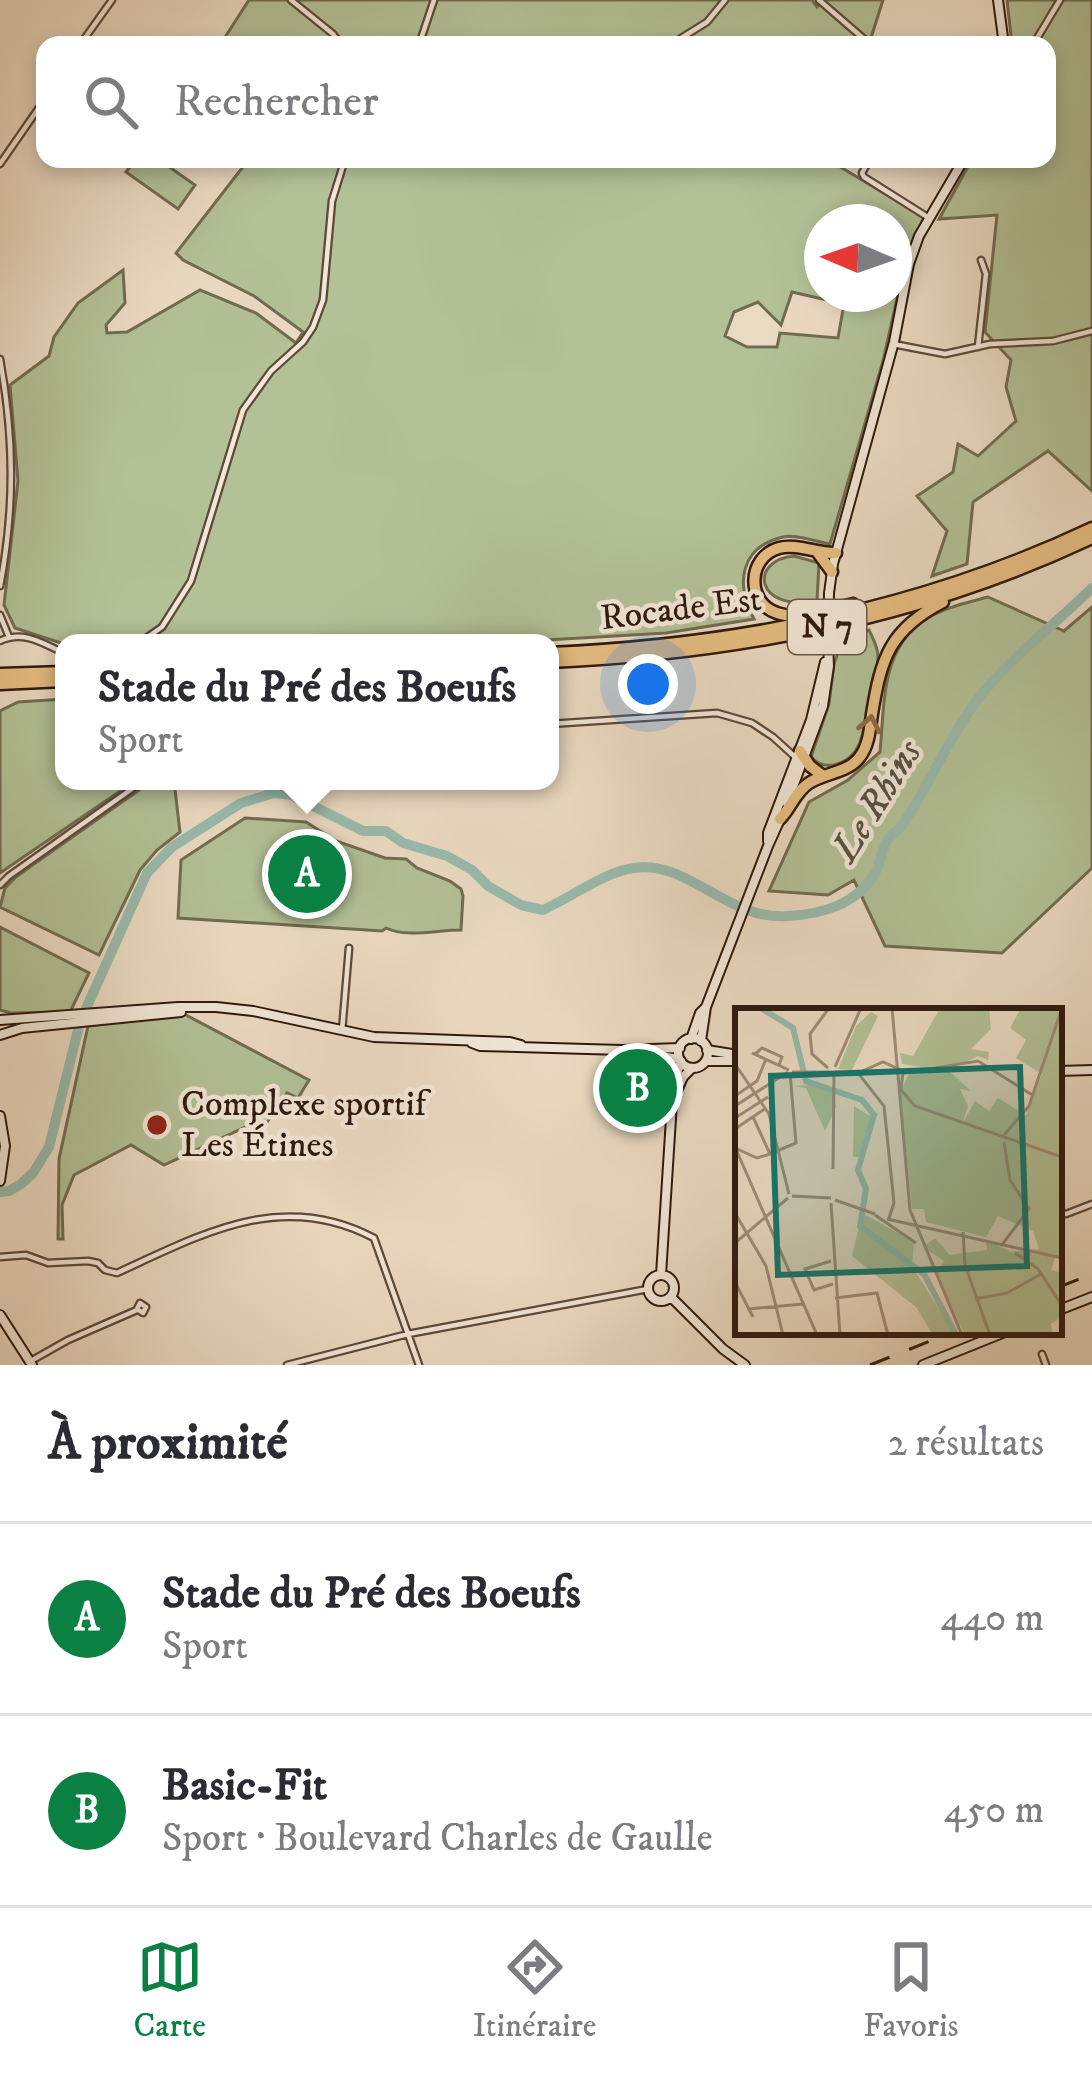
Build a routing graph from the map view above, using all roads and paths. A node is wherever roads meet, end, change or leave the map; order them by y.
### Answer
1 (112, 0) edge
2 (291, 0) edge
3 (434, 0) edge
4 (725, 0) edge
5 (819, 0) edge
6 (998, 0) edge
7 (1060, 0) edge
8 (86, 36) edge
9 (334, 36) edge
10 (422, 36) edge
11 (684, 36) edge
12 (861, 36) edge
13 (1003, 36) edge
14 (1038, 36) edge
15 (36, 112) edge
16 (0, 164) edge
17 (342, 168) edge
18 (865, 168) edge
19 (959, 168) edge
20 (929, 218) junction
21 (981, 260) dead end
22 (1092, 331) edge
23 (893, 344) junction
24 (978, 347) junction
25 (0, 359) edge
26 (1092, 528) edge
27 (1092, 538) edge
28 (818, 553) junction
29 (836, 553) junction
30 (832, 572) junction
31 (0, 586) edge
32 (955, 592) junction
33 (898, 600) junction
34 (0, 615) edge
35 (152, 634) edge
36 (9, 637) junction
37 (0, 641) edge
38 (55, 649) edge
39 (559, 651) edge
40 (559, 661) edge
41 (55, 673) edge
42 (0, 674) edge
43 (19, 678) junction
44 (55, 680) edge
45 (0, 684) edge
46 (559, 723) edge
47 (802, 754) junction
48 (823, 776) junction
49 (130, 790) edge
50 (780, 819) junction
51 (767, 845) junction
52 (0, 885) edge
53 (349, 948) dead end
54 (0, 1020) edge
55 (60, 1020) junction
56 (342, 1031) junction
57 (0, 1035) edge
58 (700, 1043) junction
59 (680, 1048) junction
60 (622, 1050) junction
61 (735, 1057) edge
62 (735, 1058) edge
63 (680, 1060) junction
64 (706, 1062) junction
65 (692, 1068) junction
66 (1092, 1070) edge
67 (1062, 1071) edge
68 (672, 1100) junction
69 (0, 1116) edge
70 (1, 1172) edge
71 (1092, 1204) edge
72 (1062, 1213) edge
73 (0, 1257) edge
74 (661, 1275) junction
75 (648, 1289) junction
76 (670, 1297) junction
77 (1092, 1297) edge
78 (1062, 1309) edge
79 (137, 1310) dead end
80 (0, 1315) edge
81 (408, 1334) junction
82 (998, 1335) edge
83 (1042, 1354) dead end
84 (30, 1363) edge
85 (287, 1365) edge
86 (418, 1365) edge
87 (745, 1365) edge
88 (923, 1365) edge
89 (1046, 1365) edge

1 - 8 street
2 - 9 street
3 - 10 street
4 - 11 street
5 - 12 street
6 - 13 street
7 - 14 street
15 - 16 street
17 - 35 street
18 - 20 street
19 - 20 street
20 - 23 street
21 - 24 street
22 - 24 street
23 - 24 street
23 - 29 street
25 - 31 street
26 - 33 highway, Rocade Est / N 7
27 - 32 highway, Rocade Est / N 7
28 - 29 highway
28 - 30 highway
28 - 33 highway
29 - 30 street
30 - 47 street, bridge
32 - 40 highway, Rocade Est / N 7
48 -> 32 highway
33 - 39 highway, Rocade Est / N 7
34 - 36 street
36 - 37 street
36 - 38 street
41 - 43 highway
42 - 43 highway
43 - 44 highway
43 - 45 highway
46 - 47 street
47 - 48 highway
47 - 50 street
47 - 51 street
48 - 50 highway
49 - 52 street
50 - 51 street
51 - 58 street
53 - 56 street
54 - 55 street
55 - 56 street
55 - 57 street
56 - 60 street
58 - 59 street
58 - 61 street
58 - 64 street
59 - 60 street
59 - 63 street
60 - 63 street
62 - 64 street
63 - 65 street
63 - 68 street
64 - 65 street
65 - 68 street
66 - 67 street
68 - 74 street
69 - 70 street
71 - 72 street
73 - 81 street
74 - 75 street
74 - 76 street
75 - 76 street
75 - 81 street
76 - 87 street
77 - 78 street
79 - 84 street
80 - 84 street
81 - 85 street
81 - 86 street
82 - 88 street
83 - 89 street

